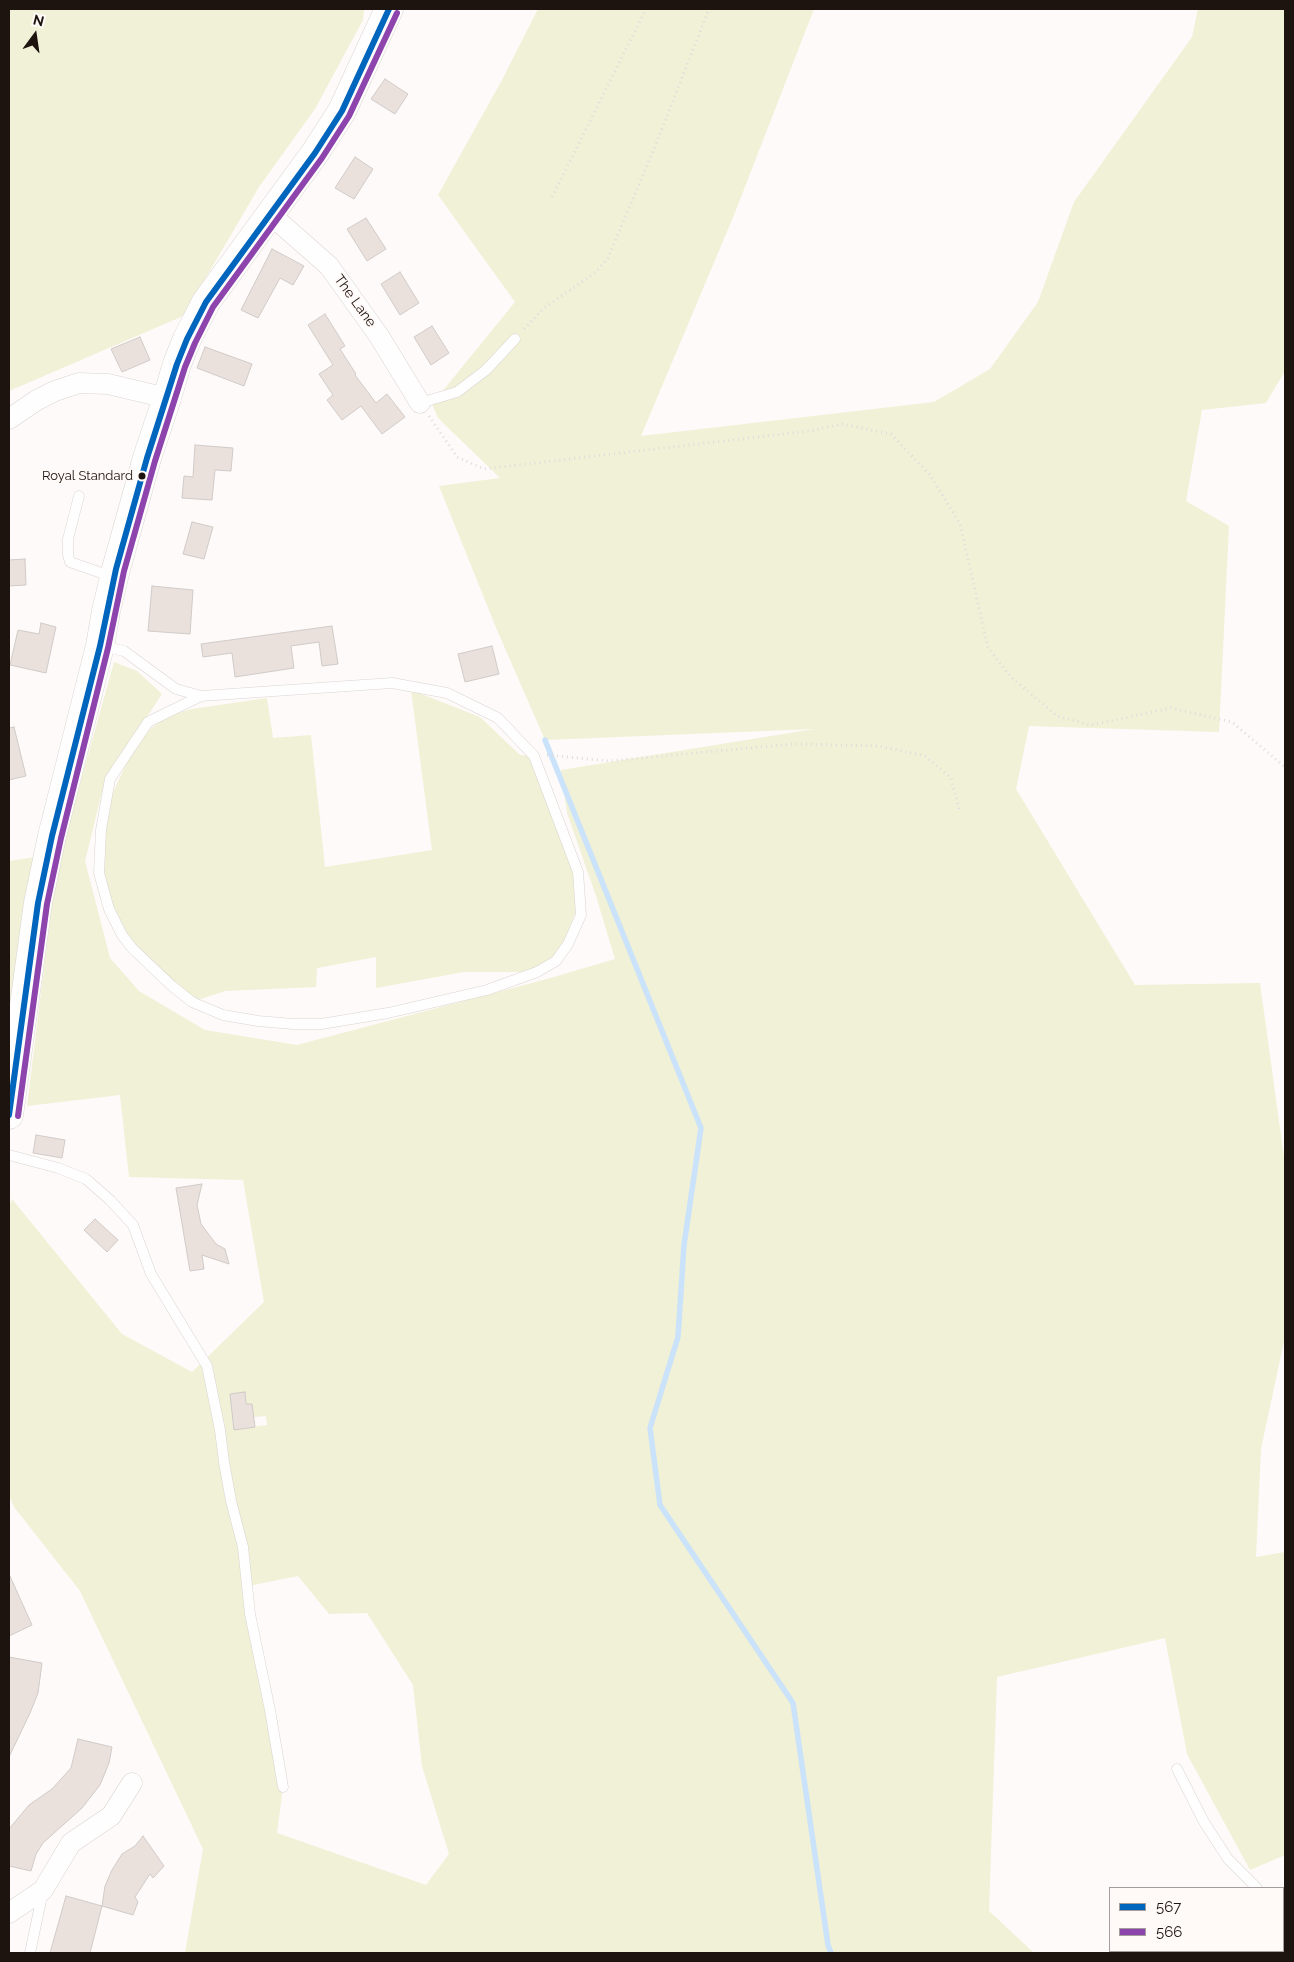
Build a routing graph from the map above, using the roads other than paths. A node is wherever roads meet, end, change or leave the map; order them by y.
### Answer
1 (389, 9) edge
2 (271, 215) junction
3 (515, 339) road end
4 (167, 398) junction
5 (420, 403) joint
6 (9, 419) edge
7 (79, 496) dead end
8 (114, 577) junction
9 (100, 646) junction
10 (201, 696) junction
11 (9, 1115) edge
12 (9, 1155) edge
13 (1177, 1769) dead end
14 (132, 1783) dead end
15 (283, 1787) dead end
16 (1256, 1887) edge
17 (43, 1890) junction
18 (9, 1913) edge
19 (30, 1953) edge

1 - 2 street
2 - 4 street
2 - 5 street, The Lane
3 - 5 lane
4 - 6 street
4 - 8 street
7 - 8 lane
8 - 9 street
9 - 10 lane
9 - 11 street
10 - 10 lane
12 - 15 lane
13 - 16 lane
14 - 17 street
17 - 18 street
17 - 19 lane

